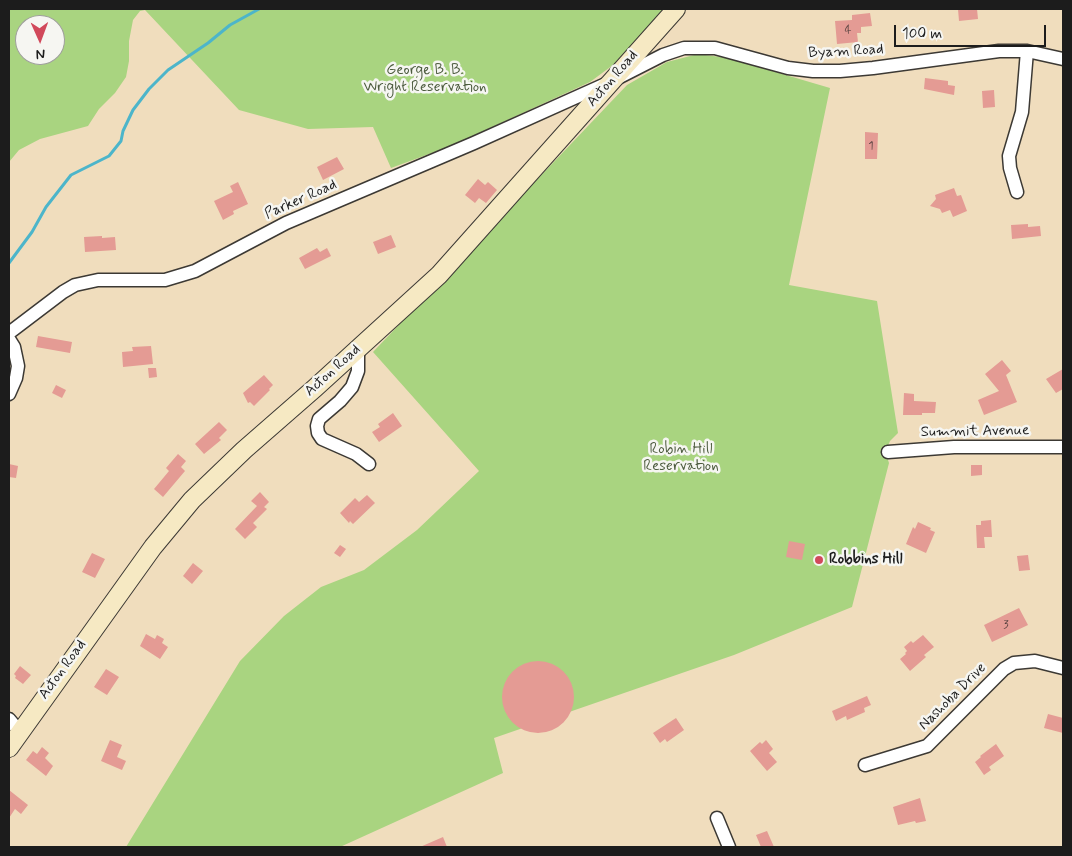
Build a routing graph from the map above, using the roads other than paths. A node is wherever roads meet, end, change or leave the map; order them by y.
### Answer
1 (676, 9) edge
2 (1027, 51) junction
3 (1063, 59) edge
4 (610, 82) junction
5 (1017, 192) dead end
6 (9, 332) edge
7 (9, 339) edge
8 (358, 350) junction
9 (9, 394) edge
10 (1063, 447) edge
11 (888, 452) dead end
12 (369, 464) dead end
13 (1063, 668) edge
14 (14, 726) edge
15 (9, 748) edge
16 (866, 765) dead end
17 (716, 818) dead end
18 (729, 847) edge

1 - 4 main road, Acton Road
2 - 3 street, Byam Road
2 - 4 street, Byam Road
2 - 5 street
4 - 6 street, Parker Road
4 - 8 main road, Acton Road
7 - 9 street
8 - 12 street
8 - 14 main road, Acton Road
10 - 11 street, Summit Avenue
13 - 16 street, Nashoba Drive
14 - 15 main road, Acton Road
17 - 18 street

